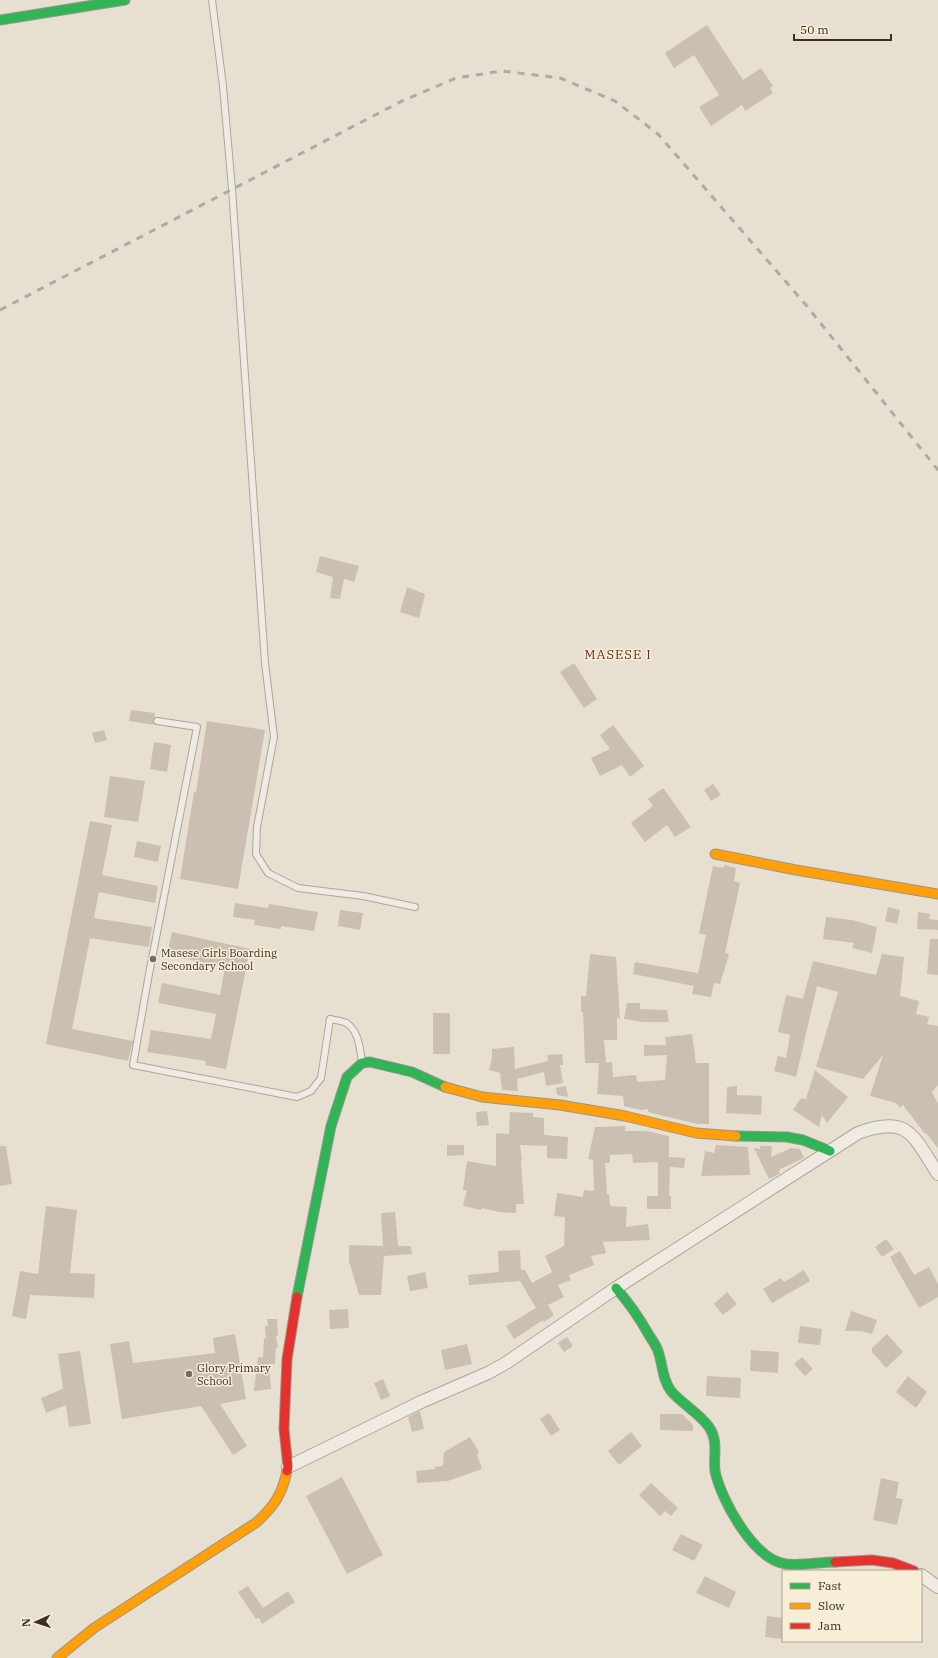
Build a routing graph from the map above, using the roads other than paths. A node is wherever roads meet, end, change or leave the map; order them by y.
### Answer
1 (125, 0) edge
2 (212, 0) edge
3 (0, 20) edge
4 (157, 721) dead end
5 (715, 854) dead end
6 (938, 894) edge
7 (415, 907) dead end
8 (362, 1063) junction
9 (830, 1151) junction
10 (938, 1174) edge
11 (616, 1288) junction
12 (288, 1467) junction
13 (911, 1570) edge
14 (922, 1576) edge
15 (938, 1587) edge
16 (57, 1658) edge

1 - 3 street
2 - 7 lane
4 - 8 lane
5 - 6 street
8 - 9 street
8 - 12 street
9 - 10 street
9 - 11 street
11 - 12 street
11 - 13 street
12 - 16 street
14 - 15 street

